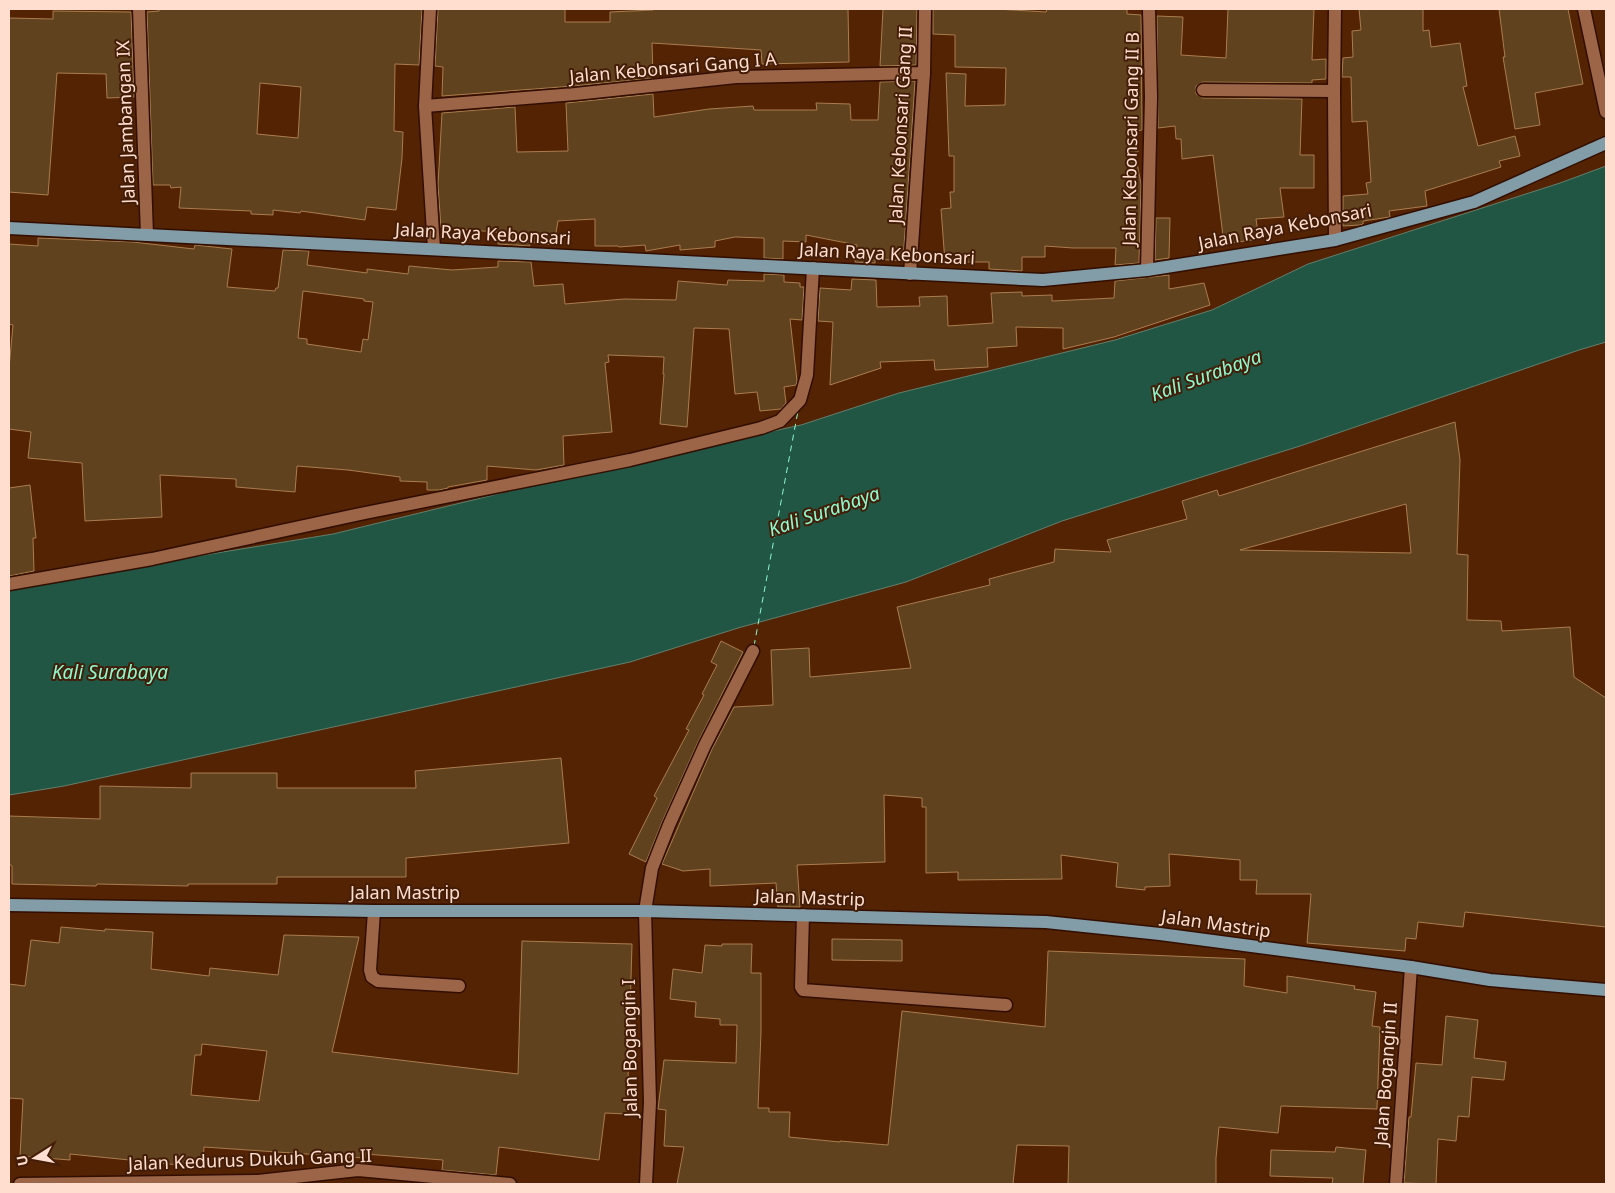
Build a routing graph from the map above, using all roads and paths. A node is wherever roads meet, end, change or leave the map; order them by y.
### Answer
1 (139, 9) edge
2 (430, 9) edge
3 (925, 9) edge
4 (1149, 9) edge
5 (1335, 9) edge
6 (1584, 9) edge
7 (924, 73) junction
8 (1203, 90) dead end
9 (1334, 91) junction
10 (425, 106) junction
11 (1606, 112) edge
12 (1606, 143) edge
13 (9, 228) edge
14 (147, 235) junction
15 (1335, 240) junction
16 (434, 249) junction
17 (813, 268) junction
18 (1147, 270) junction
19 (910, 274) junction
20 (9, 584) edge
21 (753, 651) dead end
22 (9, 906) edge
23 (374, 911) junction
24 (645, 911) junction
25 (803, 915) junction
26 (1411, 967) junction
27 (459, 986) dead end
28 (1606, 990) edge
29 (1006, 1005) dead end
30 (20, 1184) edge
31 (510, 1184) edge
32 (646, 1184) edge
33 (1396, 1184) edge

1 - 14 street, Jalan Jambangan IX
2 - 10 street
3 - 7 street, Jalan Kebonsari Gang II
4 - 18 street, Jalan Kebonsari Gang II B
5 - 9 street
6 - 11 street
7 - 10 street, Jalan Kebonsari Gang I A
7 - 19 street, Jalan Kebonsari Gang II
8 - 9 street
9 - 15 street
10 - 16 street
12 - 15 main road, Jalan Raya Kebonsari
13 - 14 main road, Jalan Raya Kebonsari
14 - 16 main road, Jalan Raya Kebonsari
15 - 18 main road, Jalan Raya Kebonsari
16 - 17 main road, Jalan Raya Kebonsari
17 - 19 main road, Jalan Raya Kebonsari
17 - 20 street
18 - 19 main road, Jalan Raya Kebonsari
21 - 24 street, Jalan Bogangin I
22 - 23 main road, Jalan Mastrip
23 - 24 main road, Jalan Mastrip
23 - 27 street
24 - 25 main road, Jalan Mastrip
24 - 32 street, Jalan Bogangin I
25 - 26 main road, Jalan Mastrip
25 - 29 street
26 - 28 main road, Jalan Mastrip
26 - 33 street, Jalan Bogangin II
30 - 31 street, Jalan Kedurus Dukuh Gang II

